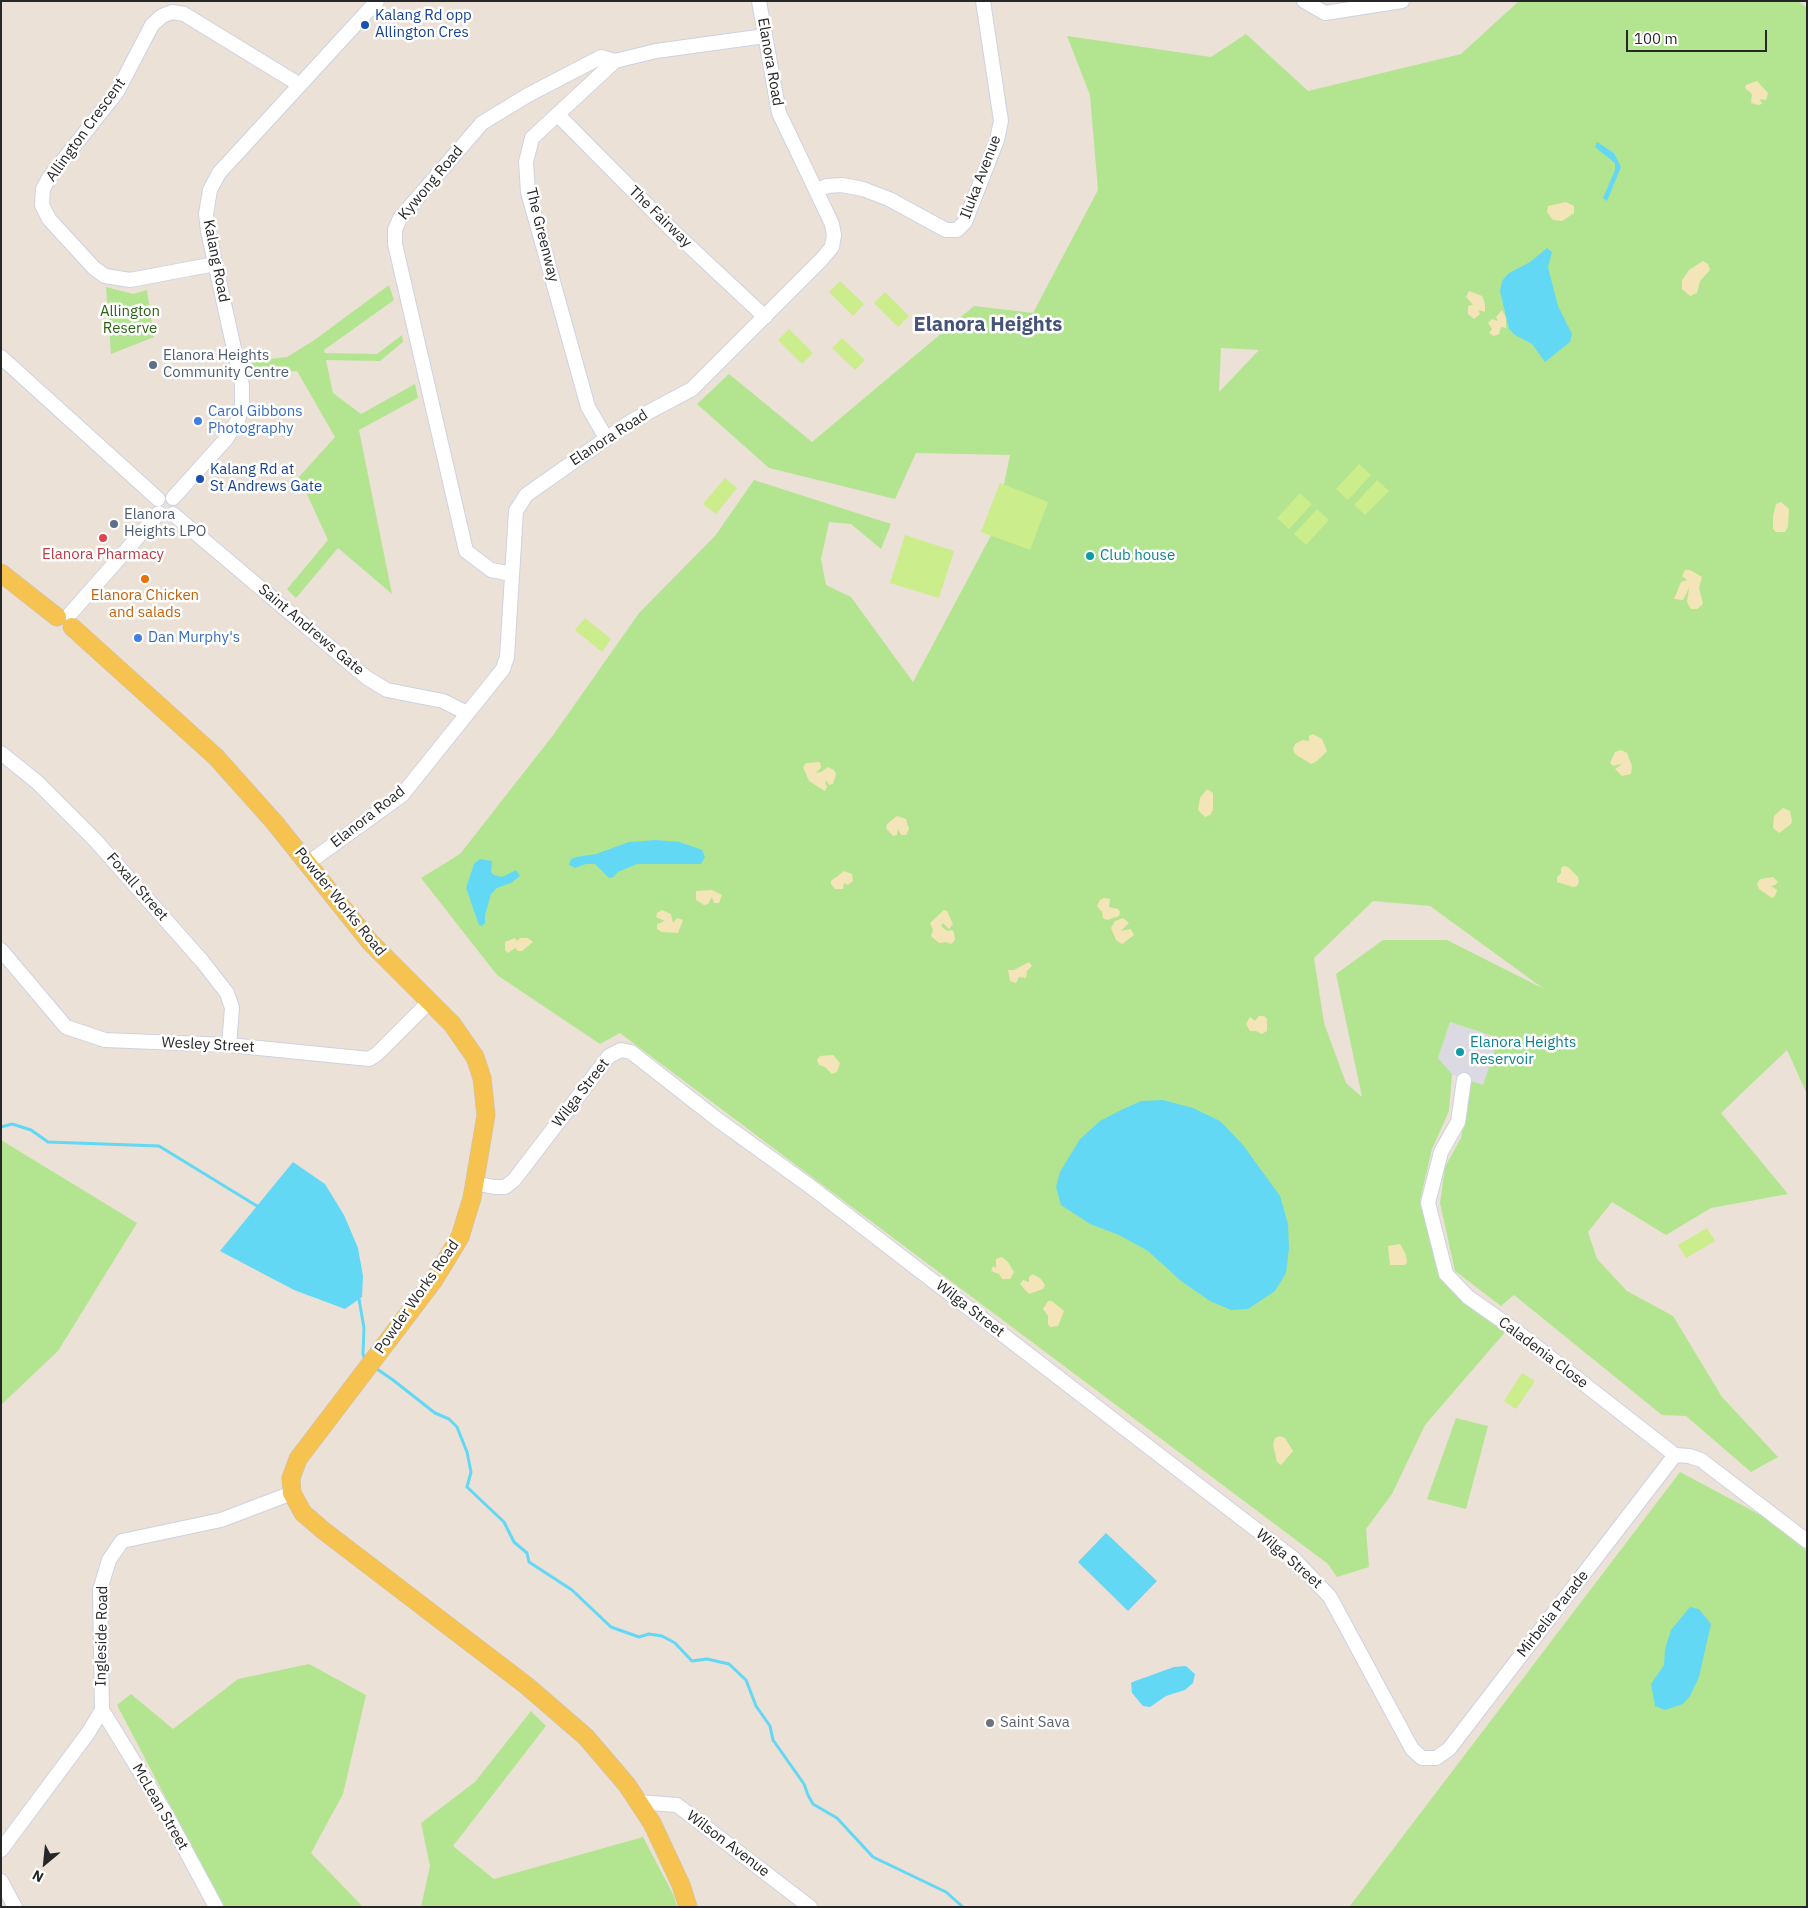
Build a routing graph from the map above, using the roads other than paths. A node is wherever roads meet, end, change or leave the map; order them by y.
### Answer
1 (377, 1) edge
2 (759, 1) edge
3 (983, 1) edge
4 (1304, 1) edge
5 (1402, 1) edge
6 (765, 36) junction
7 (615, 61) junction
8 (300, 85) junction
9 (558, 115) junction
10 (818, 190) junction
11 (215, 264) junction
12 (765, 317) junction
13 (1, 357) edge
14 (606, 438) junction
15 (173, 498) junction
16 (158, 499) junction
17 (159, 514) junction
18 (173, 514) junction
19 (1, 573) edge
20 (512, 574) junction
21 (66, 619) junction
22 (467, 713) junction
23 (1, 753) edge
24 (308, 863) junction
25 (1, 950) edge
26 (429, 1002) junction
27 (230, 1044) junction
28 (1464, 1080) dead end
29 (474, 1183) junction
30 (1675, 1455) junction
31 (292, 1493) junction
32 (1807, 1541) edge
33 (102, 1710) junction
34 (1422, 1758) joint
35 (638, 1802) junction
36 (1, 1850) edge
37 (1, 1881) edge
38 (15, 1907) edge
39 (216, 1907) edge
40 (688, 1907) edge
41 (810, 1907) edge

1 - 8 street, Kalang Road
2 - 6 street, Elanora Road
3 - 10 street, Iluka Avenue
4 - 5 street
6 - 7 street, Kywong Road
6 - 10 street, Elanora Road
7 - 9 street, The Greenway
7 - 20 street, Kywong Road
8 - 11 street, Kalang Road
8 - 11 street, Allington Crescent
9 - 12 street, The Fairway
9 - 14 street, The Greenway
10 - 12 street, Elanora Road
11 - 15 street, Kalang Road
12 - 14 street, Elanora Road
13 - 16 street
14 - 20 street, Elanora Road
15 - 16 street
15 - 18 street
16 - 17 street
17 - 18 street
17 - 21 street
18 - 22 street, Saint Andrews Gate
19 - 21 main road, Powder Works Road
20 - 22 street, Elanora Road
21 - 24 main road, Powder Works Road
22 - 24 street, Elanora Road
23 - 27 street, Foxall Street
24 - 26 main road, Powder Works Road
25 - 27 street, Wesley Street
26 - 27 street, Wesley Street
26 - 29 main road, Powder Works Road
28 - 30 street, Caladenia Close
29 - 31 main road, Powder Works Road
29 - 34 street, Wilga Street
30 - 32 street, Caladenia Close
30 - 34 street, Mirbelia Parade
31 - 33 street, Ingleside Road
31 - 35 main road
33 - 36 street
33 - 39 street, McLean Street
35 - 40 main road
35 - 41 street, Wilson Avenue
37 - 38 street

